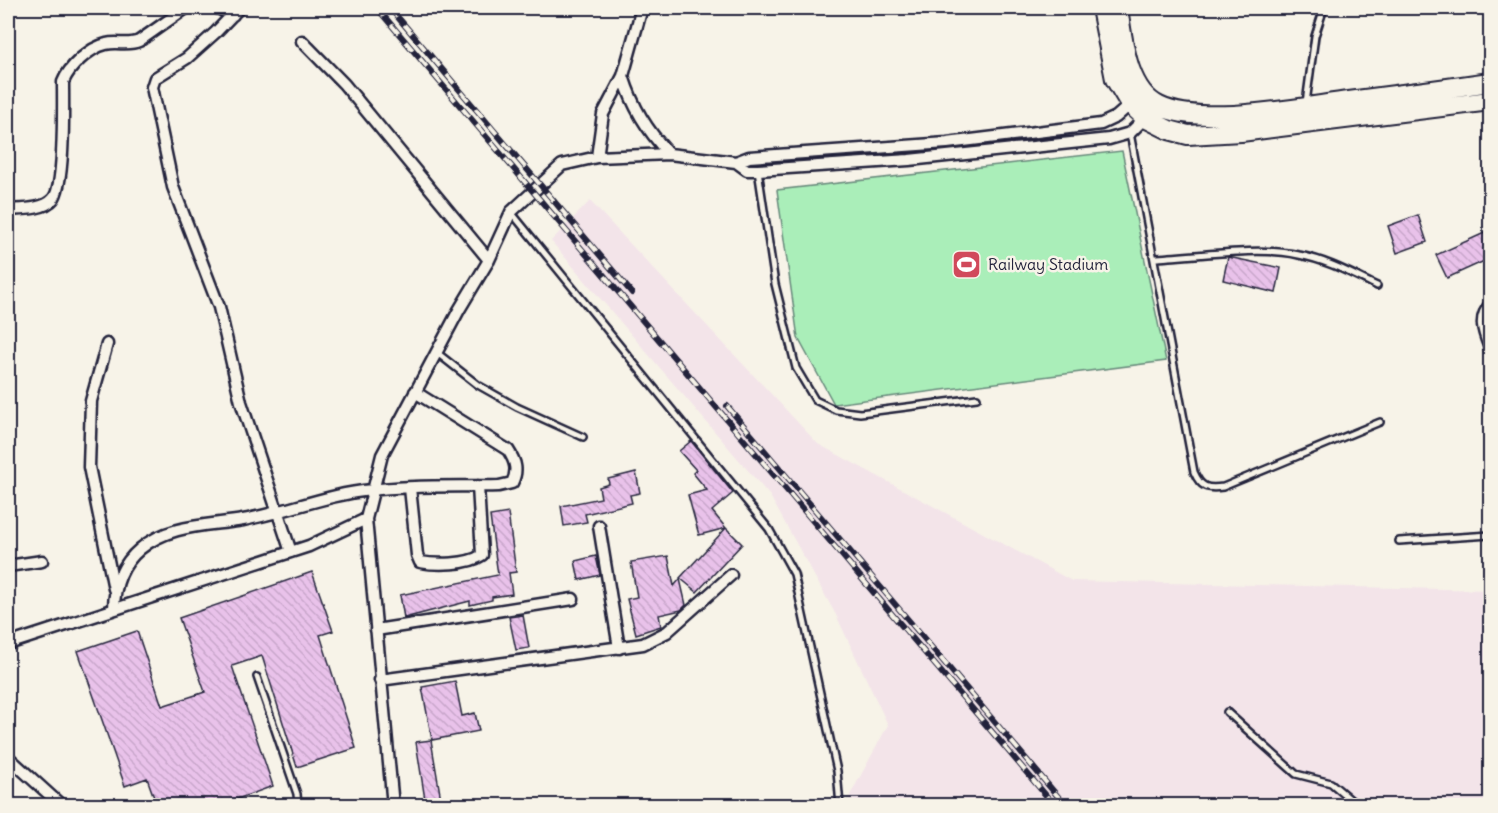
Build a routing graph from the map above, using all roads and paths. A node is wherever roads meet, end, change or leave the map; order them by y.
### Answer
1 (186, 8) edge
2 (217, 8) edge
3 (642, 8) edge
4 (1101, 8) edge
5 (1118, 8) edge
6 (1324, 8) edge
7 (236, 11) edge
8 (302, 41) dead end
9 (623, 75) junction
10 (1491, 82) edge
11 (1137, 98) junction
12 (1491, 101) edge
13 (1306, 106) junction
14 (1152, 112) junction
15 (1130, 133) junction
16 (669, 153) junction
17 (597, 157) junction
18 (736, 162) junction
19 (758, 170) junction
20 (8, 210) edge
21 (511, 212) junction
22 (1154, 258) junction
23 (489, 260) junction
24 (1377, 286) dead end
25 (1491, 301) edge
26 (107, 344) dead end
27 (436, 352) junction
28 (1491, 355) edge
29 (415, 392) junction
30 (977, 399) dead end
31 (1380, 422) dead end
32 (583, 437) dead end
33 (478, 486) junction
34 (410, 488) junction
35 (372, 489) junction
36 (280, 513) junction
37 (366, 519) junction
38 (599, 526) dead end
39 (1491, 535) edge
40 (1399, 541) dead end
41 (291, 552) junction
42 (42, 561) dead end
43 (8, 566) edge
44 (731, 575) dead end
45 (114, 589) junction
46 (573, 599) dead end
47 (114, 609) junction
48 (376, 630) junction
49 (8, 644) edge
50 (619, 648) junction
51 (257, 677) dead end
52 (380, 680) junction
53 (1227, 712) dead end
54 (8, 757) edge
55 (62, 806) edge
56 (298, 806) edge
57 (393, 806) edge
58 (840, 806) edge
59 (1358, 806) edge

1 - 20 street
2 - 7 street
3 - 9 street
4 - 11 highway
5 - 11 highway
6 - 13 lane
7 - 36 street
8 - 23 street
9 - 16 street
9 - 17 street
10 - 13 highway
11 - 14 highway
11 - 18 street
12 - 14 highway
13 - 14 highway
14 - 15 street
15 - 19 street
15 - 22 lane
16 - 17 street
16 - 18 street
17 - 21 street
18 - 19 street
19 - 30 lane
21 - 23 street
21 - 58 lane
22 - 24 lane
22 - 31 lane
23 - 27 street
25 - 28 lane
26 - 45 street
27 - 29 street
27 - 32 lane
29 - 33 street
29 - 35 street
33 - 34 street
33 - 34 street
34 - 35 street
35 - 36 street
35 - 37 street
36 - 41 street
36 - 45 street
37 - 41 street
37 - 48 street
38 - 50 street
39 - 40 lane
41 - 47 street
42 - 43 street
44 - 50 street
45 - 47 street
46 - 48 street
47 - 49 street
48 - 52 street
50 - 52 street
51 - 56 lane
52 - 57 street
53 - 59 lane
54 - 55 street

